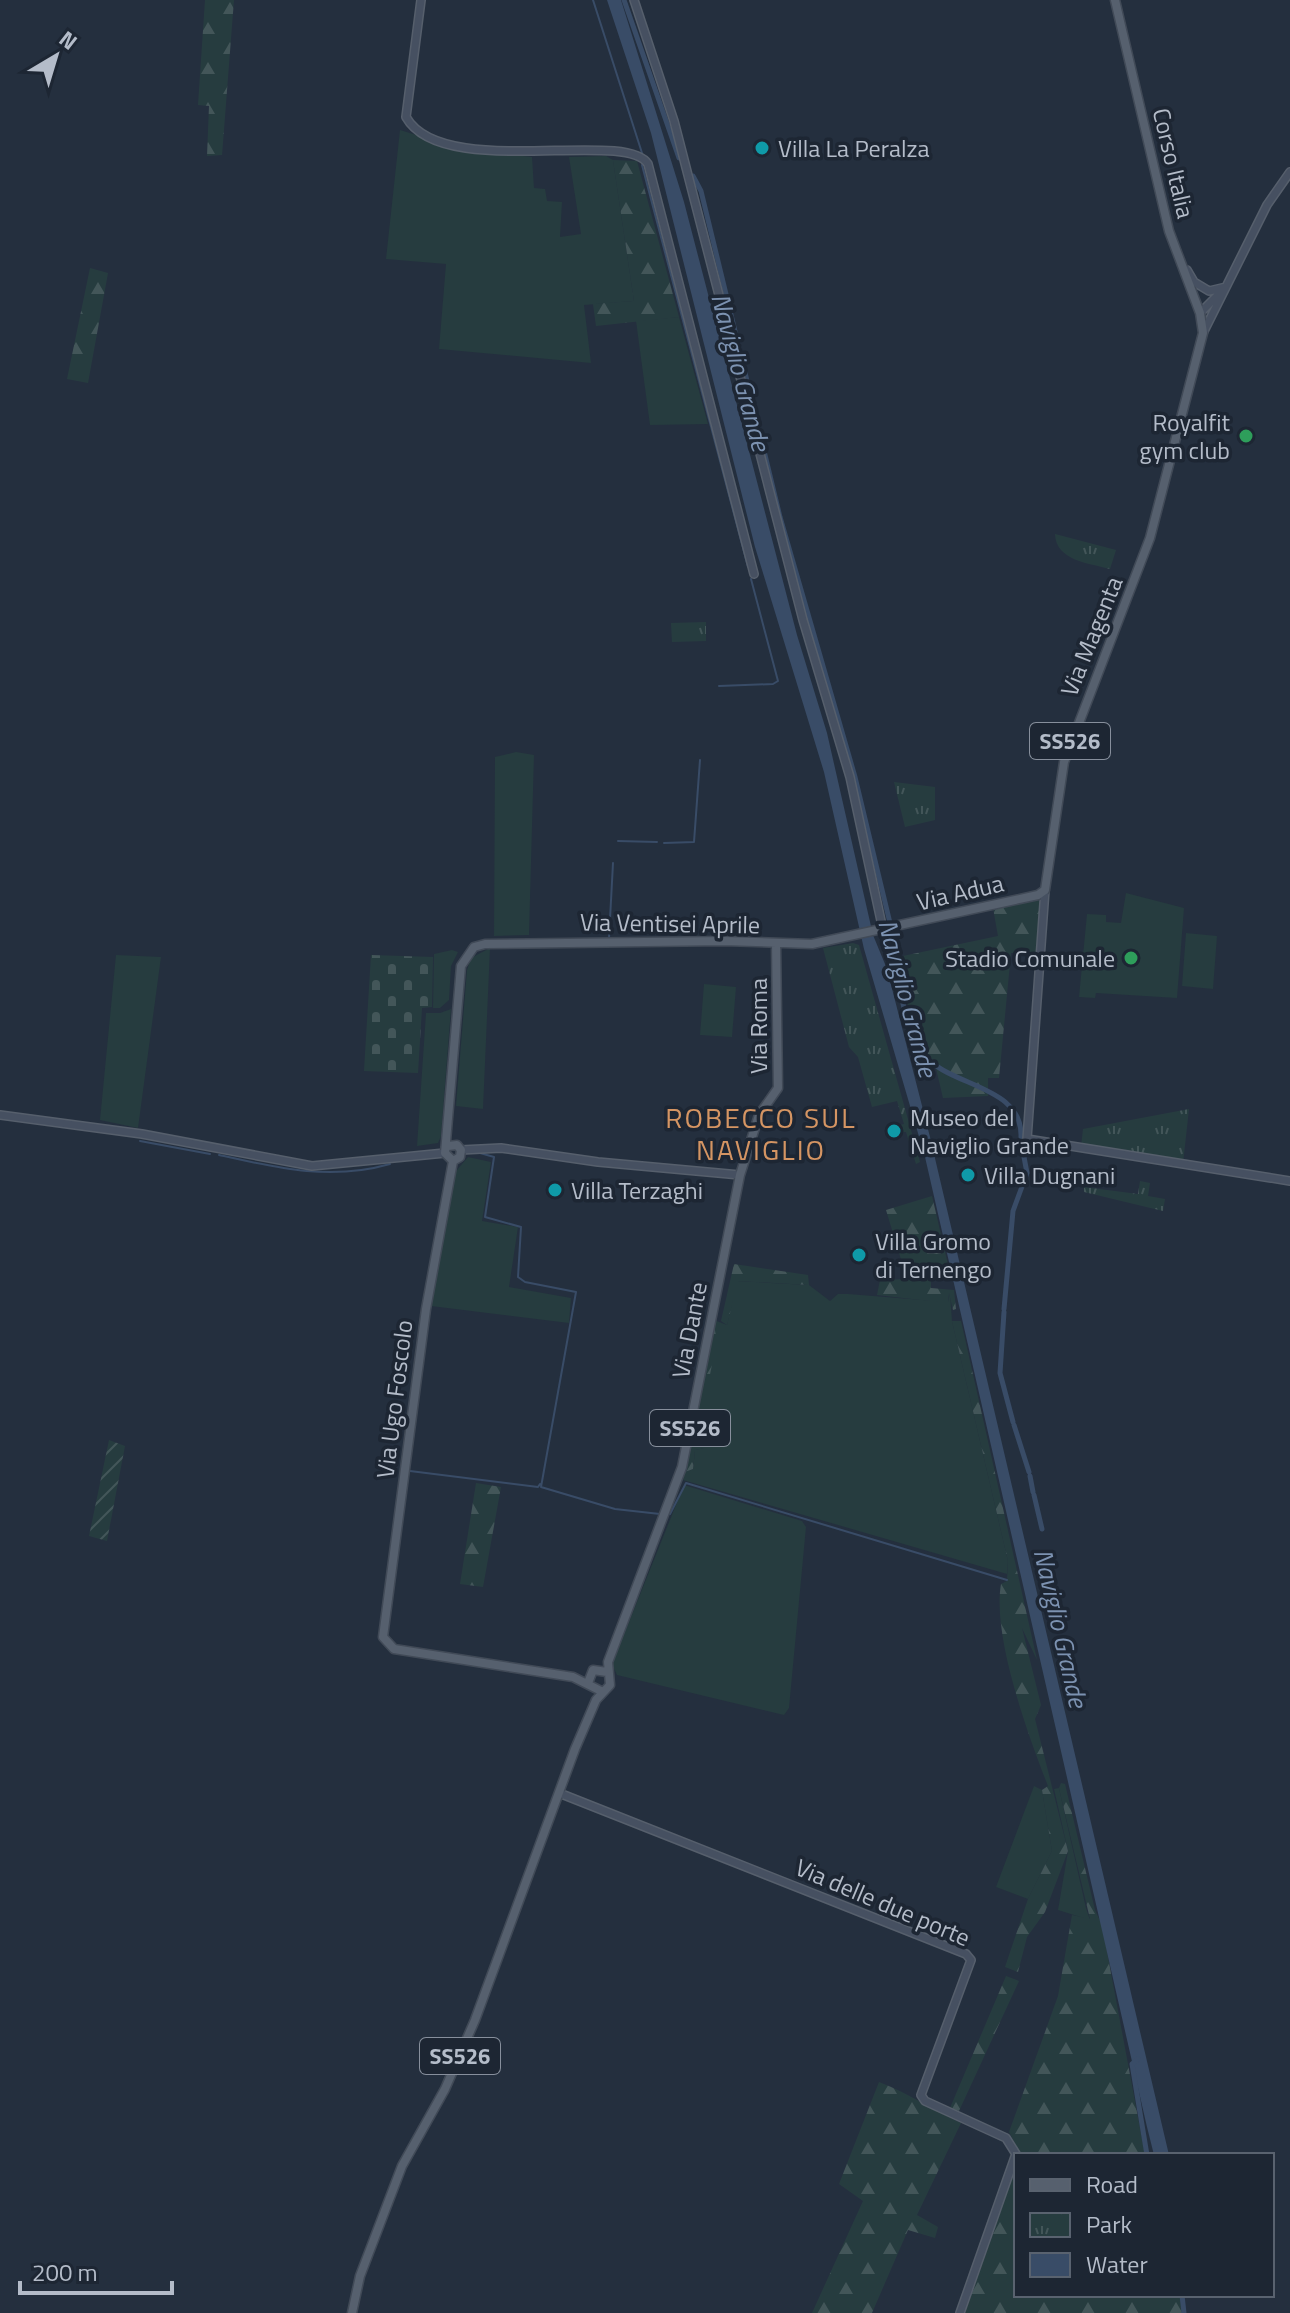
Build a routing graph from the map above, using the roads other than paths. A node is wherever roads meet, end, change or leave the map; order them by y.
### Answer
1 (421, 0) edge
2 (634, 0) edge
3 (1115, 0) edge
4 (1290, 172) edge
5 (1178, 260) junction
6 (1226, 287) junction
7 (1215, 308) junction
8 (1200, 309) junction
9 (1203, 333) junction
10 (754, 574) dead end
11 (1045, 890) junction
12 (880, 930) junction
13 (857, 935) joint
14 (776, 944) junction
15 (794, 944) junction
16 (777, 959) junction
17 (0, 1115) edge
18 (446, 1149) junction
19 (461, 1150) junction
20 (453, 1161) junction
21 (740, 1175) junction
22 (1290, 1181) edge
23 (591, 1672) junction
24 (607, 1672) junction
25 (566, 1676) junction
26 (594, 1688) junction
27 (559, 1793) junction
28 (1015, 2153) edge
29 (1014, 2160) edge
30 (352, 2313) edge
31 (960, 2313) edge

1 - 10 street
2 - 12 street
3 - 5 main road, Corso Italia / SS526
4 - 6 street
5 - 6 street
5 - 8 main road, Corso Italia / SS526
6 - 7 street
6 - 8 street
7 - 8 street
7 - 9 street
8 - 9 main road, Corso Italia / SS526
9 - 11 main road, Via Magenta / SS526
11 - 12 main road, Via Adua
11 - 22 street
12 - 13 main road, Via Adua
13 - 15 main road, Via Roma
14 - 15 main road, Via Roma
14 - 16 main road, Via Roma
14 - 18 main road, Via Ventisei Aprile
15 - 16 main road, Via Roma
16 - 21 main road, Via Roma / SS526
17 - 18 street
18 - 19 main road
18 - 20 main road
19 - 20 main road
19 - 21 street
20 - 25 main road, Via Ugo Foscolo
21 - 24 main road, Via Dante / SS526
23 - 24 main road
23 - 25 main road
23 - 26 main road, SS526
24 - 26 main road, SS526
25 - 26 main road
26 - 27 main road, SS526
27 - 28 street, Via delle due porte
27 - 30 main road, SS526
29 - 31 street, Via delle due porte

